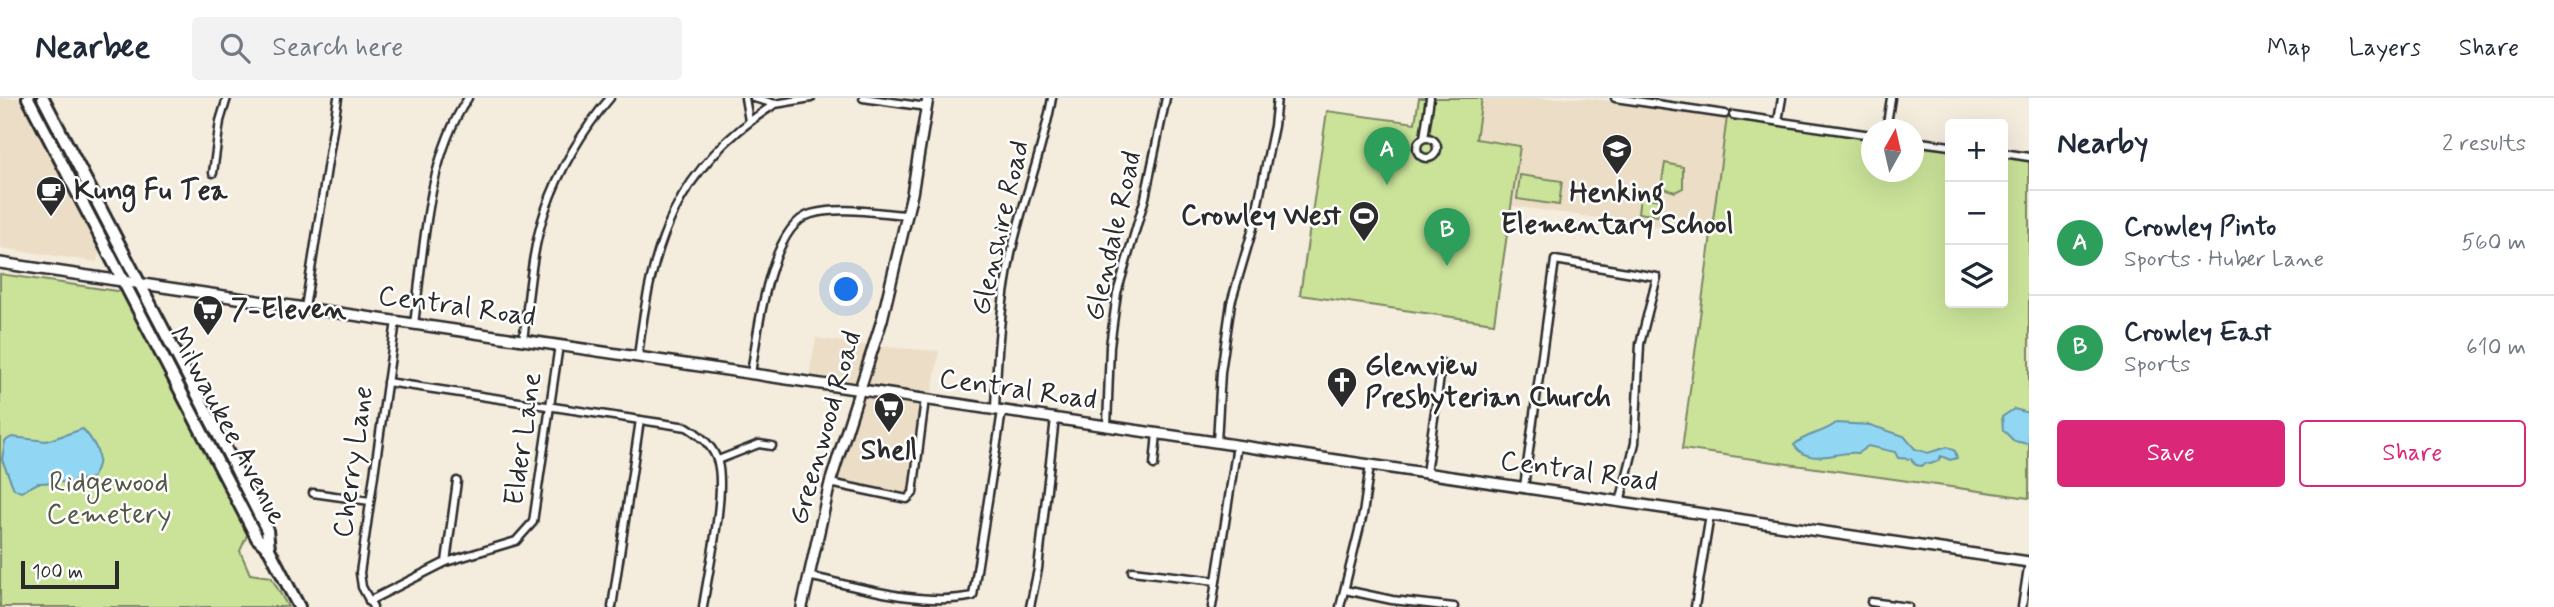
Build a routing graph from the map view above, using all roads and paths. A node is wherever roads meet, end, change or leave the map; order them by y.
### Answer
1 (28, 98) edge
2 (43, 98) edge
3 (227, 98) edge
4 (338, 98) edge
5 (468, 98) edge
6 (610, 98) edge
7 (745, 98) edge
8 (754, 98) edge
9 (811, 98) edge
10 (863, 98) edge
11 (1052, 98) edge
12 (1166, 98) edge
13 (1277, 98) edge
14 (1430, 98) edge
15 (1615, 98) edge
16 (1680, 98) edge
17 (1782, 98) edge
18 (1891, 98) edge
19 (928, 102) edge
20 (775, 104) junction
21 (1679, 107) junction
22 (1725, 114) dead end
23 (1733, 115) dead end
24 (1888, 119) edge
25 (749, 121) junction
26 (1778, 121) junction
27 (42, 125) junction
28 (1861, 133) edge
29 (1424, 138) dead end
30 (1924, 142) edge
31 (1945, 145) edge
32 (2008, 154) edge
33 (2029, 157) edge
34 (83, 173) junction
35 (213, 173) dead end
36 (907, 215) junction
37 (0, 263) edge
38 (124, 281) junction
39 (141, 284) junction
40 (305, 308) junction
41 (396, 321) junction
42 (414, 324) junction
43 (523, 340) junction
44 (559, 345) junction
45 (638, 357) junction
46 (1442, 363) dead end
47 (751, 374) junction
48 (387, 382) junction
49 (860, 390) junction
50 (925, 399) junction
51 (551, 405) junction
52 (998, 410) junction
53 (1055, 418) junction
54 (640, 420) junction
55 (1107, 426) junction
56 (1157, 433) junction
57 (1217, 442) junction
58 (1237, 445) junction
59 (772, 446) dead end
60 (718, 460) junction
61 (1154, 464) dead end
62 (1370, 465) junction
63 (1426, 473) junction
64 (457, 481) dead end
65 (830, 484) junction
66 (1524, 487) junction
67 (313, 493) dead end
68 (370, 501) junction
69 (1620, 502) junction
70 (1710, 515) junction
71 (269, 549) junction
72 (2029, 561) edge
73 (446, 562) junction
74 (1132, 571) dead end
75 (808, 576) junction
76 (1216, 581) junction
77 (1345, 590) junction
78 (1871, 602) dead end
79 (371, 604) edge
80 (299, 607) edge
81 (612, 607) edge
82 (703, 607) edge
83 (802, 607) edge
84 (1030, 607) edge
85 (1212, 607) edge
86 (1340, 607) edge
87 (1446, 607) edge
88 (1454, 607) edge
89 (1695, 607) edge
90 (1908, 607) edge
91 (2022, 607) edge

1 - 27 main road, Milwaukee Avenue
2 - 34 main road, Milwaukee Avenue
3 - 35 street
4 - 40 street
5 - 42 street
6 - 43 street
7 - 25 street
8 - 20 street
9 - 20 street
10 - 19 street
11 - 52 street, Glenshire Road
12 - 55 street, Glendale Road
13 - 57 street
14 - 29 street
15 - 21 street
16 - 21 street
17 - 26 street
18 - 24 street
19 - 36 main road, Greenwood Road
20 - 25 street
21 - 22 street
23 - 26 street
25 - 45 street
26 - 28 street
27 - 34 main road
27 - 38 main road, Milwaukee Avenue
30 - 31 street
32 - 33 street
34 - 39 main road, Milwaukee Avenue
36 - 47 street
36 - 49 main road, Greenwood Road
37 - 38 main road, Central Road
38 - 39 main road, Central Road
38 - 71 main road, Milwaukee Avenue
39 - 40 main road, Central Road
39 - 71 main road, Milwaukee Avenue
40 - 41 main road, Central Road
41 - 42 main road, Central Road
41 - 48 street, Cherry Lane
42 - 43 main road, Central Road
43 - 44 main road, Central Road
44 - 45 main road, Central Road
44 - 51 street, Elder Lane
45 - 47 main road, Central Road
46 - 63 street
47 - 49 main road, Central Road
48 - 51 street
48 - 68 street, Cherry Lane
49 - 50 main road, Central Road
49 - 65 main road, Greenwood Road
50 - 52 main road, Central Road
50 - 65 street
51 - 54 street
51 - 73 street, Elder Lane
52 - 53 main road, Central Road
52 - 75 street
53 - 55 main road, Central Road
53 - 84 street
54 - 60 street
54 - 81 street
55 - 56 main road, Central Road
56 - 57 main road, Central Road
56 - 61 street
57 - 58 main road, Central Road
58 - 62 main road, Central Road
58 - 76 street
59 - 60 street
60 - 82 street
62 - 63 main road, Central Road
62 - 77 street
63 - 66 main road, Central Road
64 - 73 street
65 - 75 main road, Greenwood Road
66 - 69 main road, Central Road
66 - 69 street
67 - 68 street
68 - 79 street, Cherry Lane
69 - 70 main road, Central Road
70 - 72 main road, Central Road
70 - 89 street
71 - 80 main road
72 - 91 street
73 - 79 street, Elder Lane
74 - 76 street
75 - 83 main road, Greenwood Road
76 - 85 street
77 - 86 street
77 - 87 street
78 - 90 street
87 - 88 street

